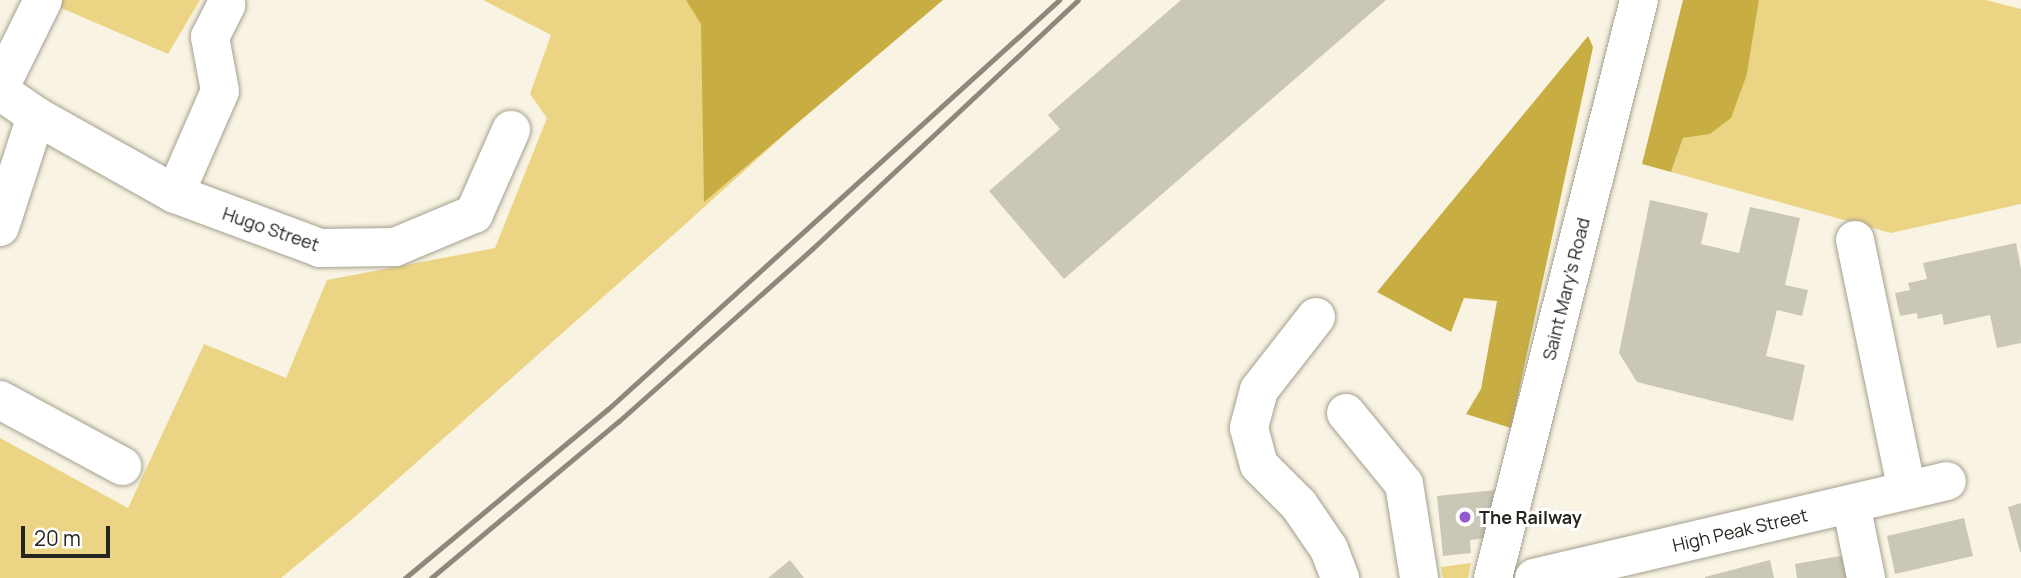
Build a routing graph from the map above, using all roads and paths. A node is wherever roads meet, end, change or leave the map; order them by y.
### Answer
1 (43, 0) edge
2 (1639, 0) edge
3 (226, 5) dead end
4 (0, 89) edge
5 (36, 116) junction
6 (511, 130) dead end
7 (175, 194) junction
8 (0, 227) edge
9 (1855, 240) dead end
10 (1316, 317) dead end
11 (0, 400) edge
12 (1346, 413) dead end
13 (122, 466) dead end
14 (1947, 481) dead end
15 (1907, 490) junction
16 (1851, 504) junction
17 (1340, 578) edge
18 (1419, 578) edge
19 (1493, 578) edge
20 (1534, 578) edge
21 (1866, 578) edge

1 - 4 street
2 - 19 street, Saint Mary's Road
3 - 7 street
4 - 5 street, Hugo Street
5 - 7 street, Hugo Street
5 - 8 street
6 - 7 street, Hugo Street
9 - 15 street
10 - 17 street
11 - 13 street
12 - 18 street
14 - 15 street, High Peak Street
15 - 16 street, High Peak Street
16 - 20 street, High Peak Street
16 - 21 street

